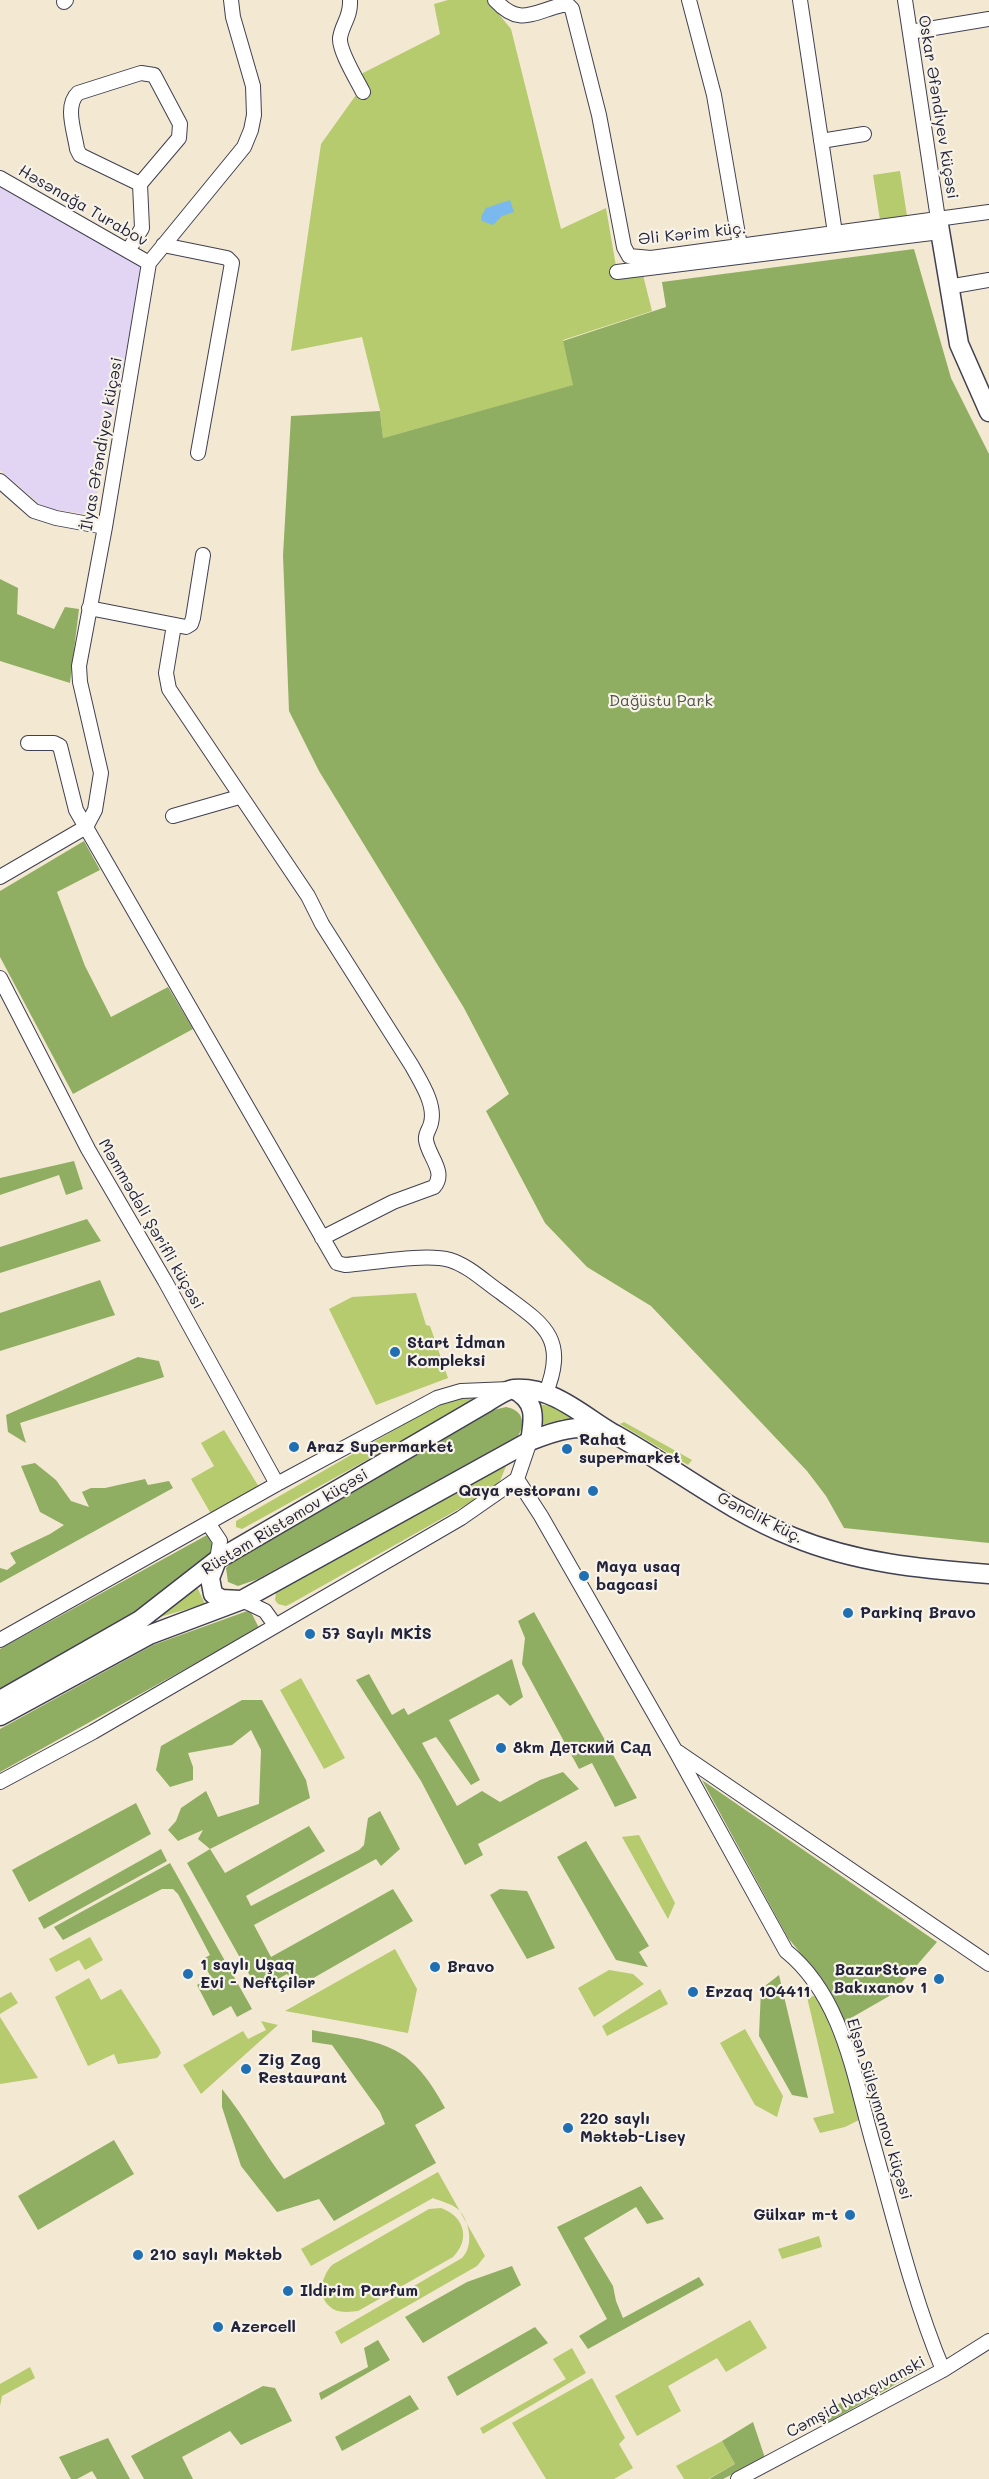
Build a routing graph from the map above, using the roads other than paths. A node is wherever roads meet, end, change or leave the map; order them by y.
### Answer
1 (231, 0) edge
2 (350, 0) edge
3 (495, 0) edge
4 (689, 0) edge
5 (800, 0) edge
6 (905, 0) edge
7 (989, 19) edge
8 (910, 32) junction
9 (363, 92) dead end
10 (864, 134) dead end
11 (821, 141) junction
12 (0, 178) edge
13 (140, 184) junction
14 (989, 212) edge
15 (939, 226) junction
16 (835, 233) junction
17 (163, 244) junction
18 (740, 246) junction
19 (128, 251) junction
20 (149, 263) junction
21 (617, 272) dead end
22 (989, 280) edge
23 (948, 287) junction
24 (989, 412) edge
25 (198, 453) dead end
26 (0, 481) edge
27 (105, 527) junction
28 (203, 555) dead end
29 (89, 608) junction
30 (174, 625) junction
31 (28, 743) dead end
32 (240, 797) junction
33 (174, 816) dead end
34 (86, 827) junction
35 (0, 877) edge
36 (0, 978) edge
37 (322, 1238) junction
38 (513, 1389) junction
39 (551, 1397) junction
40 (615, 1435) junction
41 (530, 1441) junction
42 (517, 1479) junction
43 (277, 1484) junction
44 (208, 1523) junction
45 (217, 1560) junction
46 (989, 1574) edge
47 (242, 1600) junction
48 (275, 1625) junction
49 (0, 1640) edge
50 (0, 1700) edge
51 (0, 1716) edge
52 (675, 1750) junction
53 (0, 1782) edge
54 (989, 1964) edge
55 (988, 2345) edge
56 (943, 2370) junction
57 (738, 2479) edge

1 - 17 street, İlyas Əfəndiyev küçəsi
2 - 9 street
3 - 18 street, Əli Kərim küç.
4 - 18 street
5 - 11 street
6 - 8 street, Oskar Əfəndiyev küçəsi
7 - 8 street
8 - 15 street, Oskar Əfəndiyev küçəsi
10 - 11 street
11 - 16 street
12 - 19 street, Həsənağa Turabov
13 - 13 street
13 - 19 street
14 - 15 street, Əli Kərim küç.
15 - 16 street, Əli Kərim küç.
15 - 21 street
15 - 23 main road
16 - 18 street, Əli Kərim küç.
17 - 20 street, İlyas Əfəndiyev küçəsi
17 - 25 street
19 - 20 street, Həsənağa Turabov
20 - 27 street, İlyas Əfəndiyev küçəsi
22 - 23 street
23 - 24 main road
26 - 27 street
27 - 29 street, İlyas Əfəndiyev küçəsi
28 - 30 street
29 - 30 street
29 - 34 street, İlyas Əfəndiyev küçəsi
30 - 32 street
31 - 34 street
32 - 33 street
32 - 37 street
34 - 35 street
34 - 37 street
36 - 43 street, Məmmədəli Şərifli küçəsi
37 - 39 street
38 - 39 main road, Rüstəm Rüstəmov küçəsi
38 - 41 main road
38 - 43 street, Rüstəm Rüstəmov küçəsi
38 - 45 main road, Rüstəm Rüstəmov küçəsi
39 - 40 main road, Gənclik küç.
40 - 41 main road
40 - 46 main road, Gənclik küç.
41 - 42 street
41 - 47 main road
42 - 48 street
42 - 52 street, Elşən Süleymanov küçəsi
43 - 44 street, Rüstəm Rüstəmov küçəsi
44 - 45 street
44 - 49 street, Rüstəm Rüstəmov küçəsi
45 - 47 main road
45 - 50 main road, Rüstəm Rüstəmov küçəsi
47 - 48 street
47 - 51 main road
48 - 53 street
52 - 54 street, Elşən Süleymanov küçəsi
52 - 56 street, Elşən Süleymanov küçəsi
55 - 56 street, Cəmşid Naxçıvanski
56 - 57 street, Cəmşid Naxçıvanski

